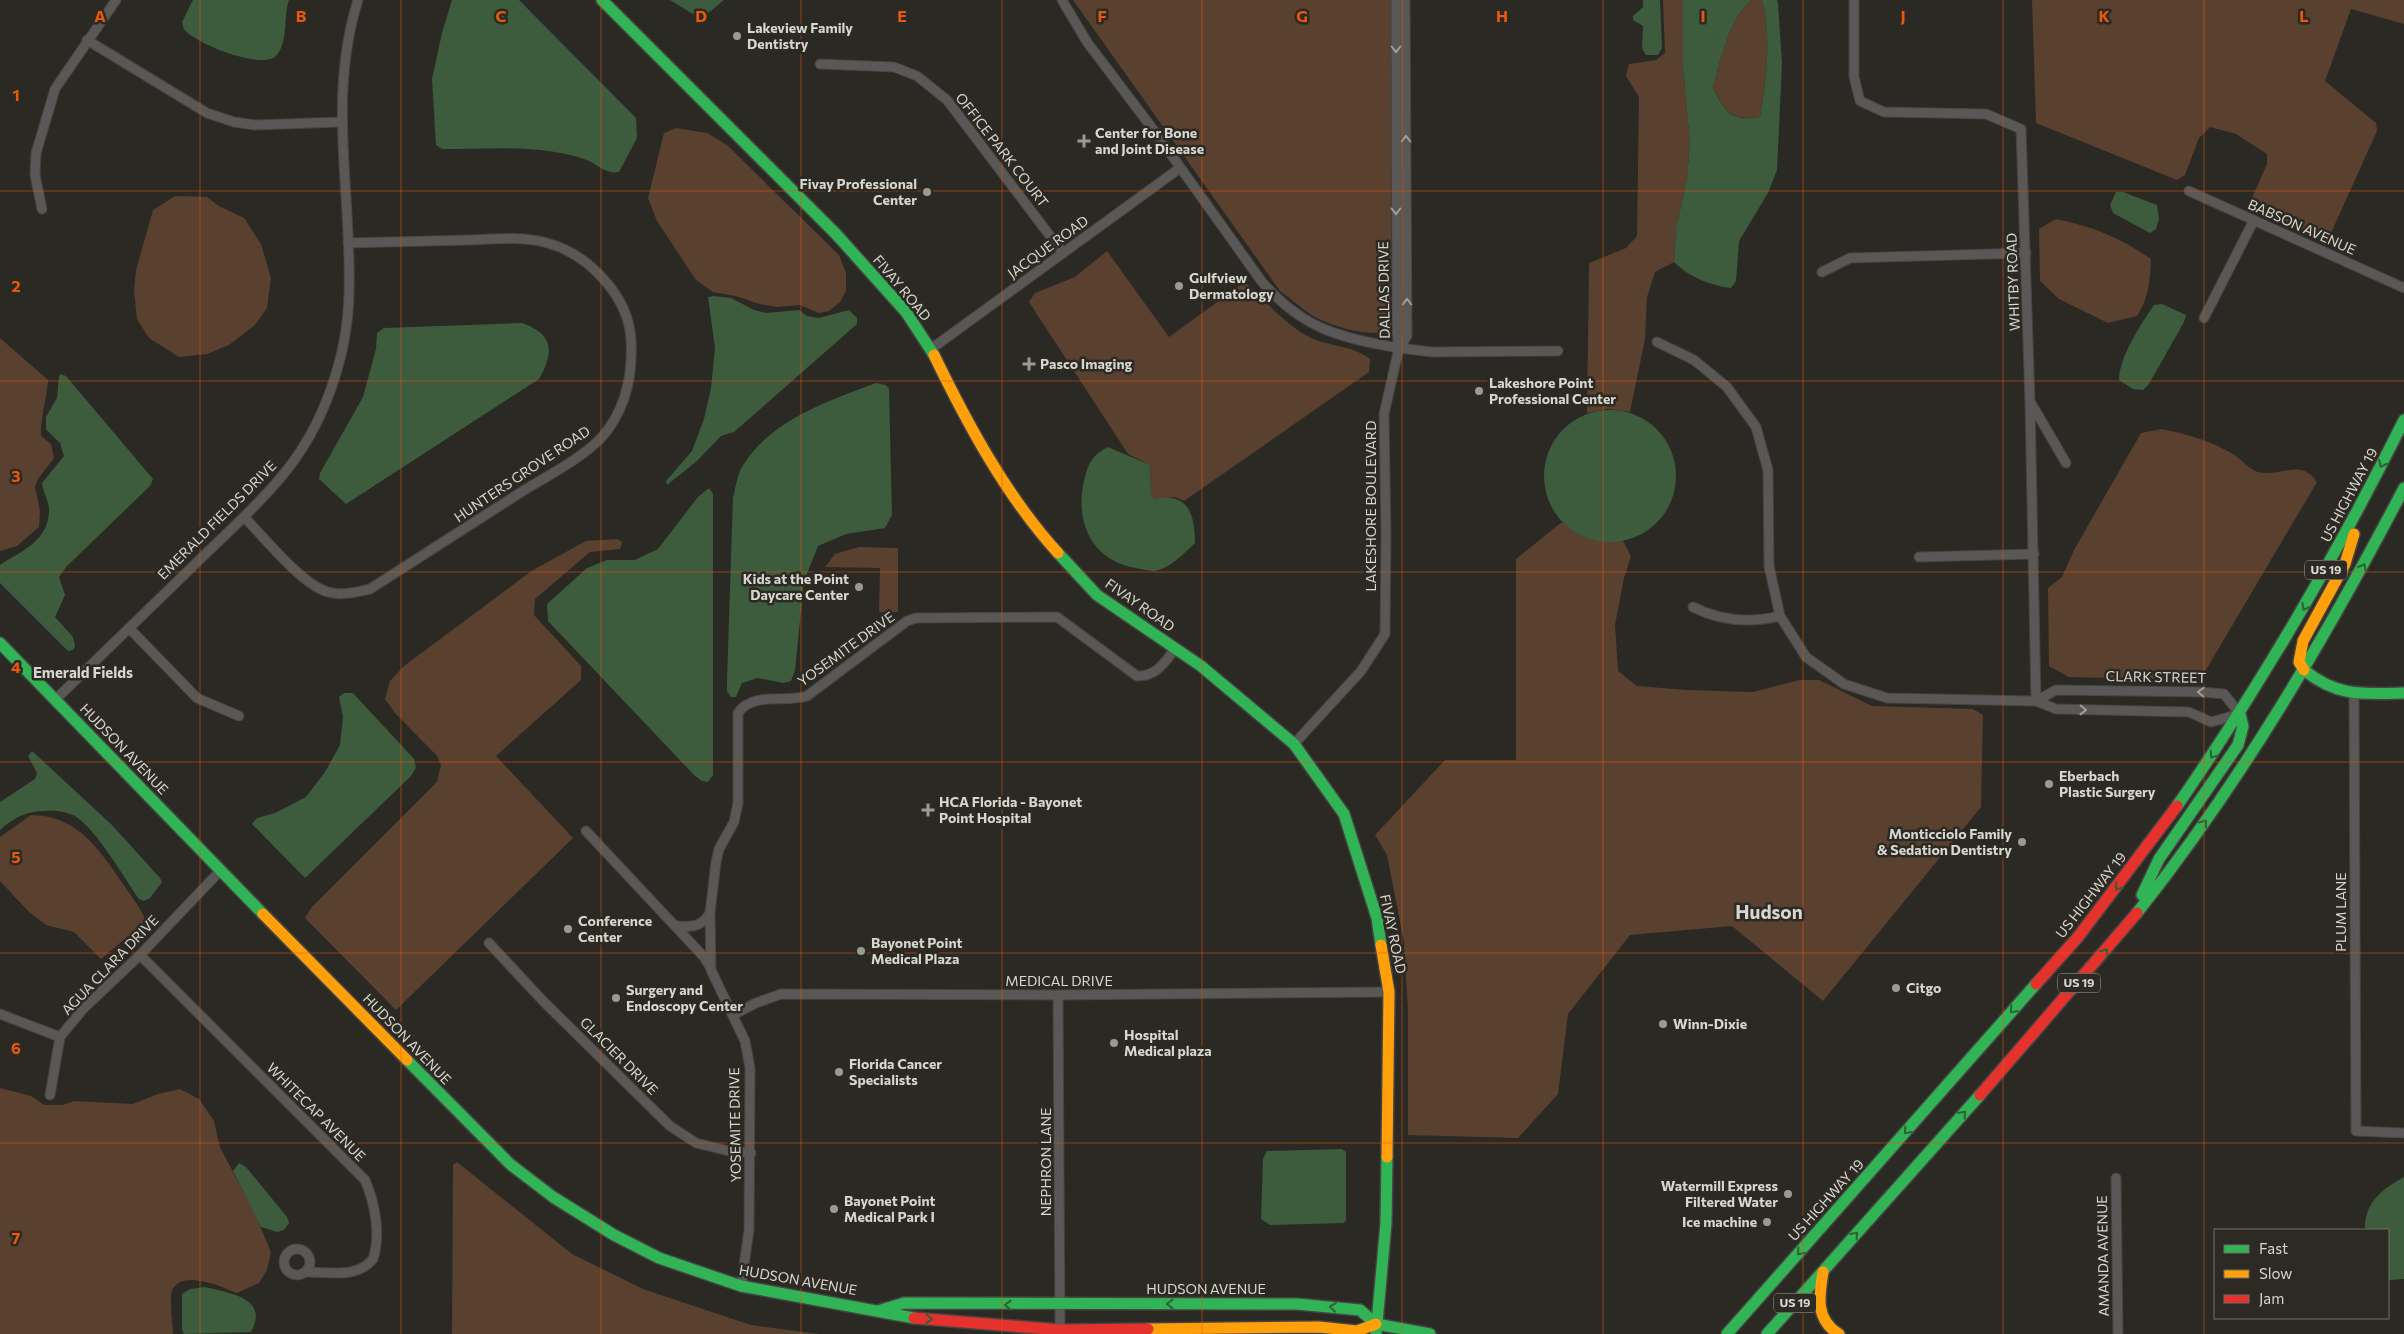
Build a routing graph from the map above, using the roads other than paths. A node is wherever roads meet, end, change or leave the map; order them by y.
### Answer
1 (116, 0) edge
2 (358, 0) edge
3 (602, 0) edge
4 (1062, 0) edge
5 (1396, 0) edge
6 (1405, 0) edge
7 (1854, 0) edge
8 (87, 40) junction
9 (820, 64) dead end
10 (340, 122) junction
11 (1180, 168) junction
12 (2189, 191) dead end
13 (42, 209) dead end
14 (2254, 220) junction
15 (348, 243) junction
16 (1064, 253) junction
17 (2026, 253) junction
18 (1822, 272) dead end
19 (2404, 288) edge
20 (2204, 318) dead end
21 (1656, 342) dead end
22 (1399, 348) junction
23 (931, 349) junction
24 (1558, 351) dead end
25 (2030, 403) junction
26 (2404, 420) edge
27 (2066, 463) dead end
28 (2404, 488) edge
29 (2362, 502) junction
30 (244, 517) junction
31 (2034, 554) junction
32 (1919, 557) dead end
33 (1693, 607) dead end
34 (1780, 616) junction
35 (129, 628) junction
36 (0, 643) edge
37 (1175, 649) junction
38 (2304, 670) junction
39 (2354, 693) junction
40 (2404, 693) edge
41 (56, 699) junction
42 (2036, 701) junction
43 (2240, 714) junction
44 (239, 716) dead end
45 (1294, 744) junction
46 (586, 830) dead end
47 (220, 870) junction
48 (710, 913) junction
49 (2131, 920) junction
50 (675, 926) junction
51 (489, 943) dead end
52 (140, 954) junction
53 (712, 970) junction
54 (1389, 992) junction
55 (1058, 995) junction
56 (0, 1014) edge
57 (734, 1016) junction
58 (60, 1036) junction
59 (50, 1095) dead end
60 (2404, 1133) edge
61 (750, 1153) junction
62 (2116, 1178) dead end
63 (305, 1272) dead end
64 (1823, 1272) junction
65 (741, 1286) junction
66 (1060, 1305) junction
67 (881, 1310) junction
68 (1376, 1329) edge
69 (1060, 1330) junction
70 (1227, 1330) edge
71 (1430, 1334) edge
72 (1727, 1334) edge
73 (1768, 1334) edge
74 (1839, 1334) edge
75 (2118, 1334) edge

1 - 8 street
2 - 10 street, EMERALD FIELDS DRIVE
3 - 23 main road, FIVAY ROAD
4 - 11 street
5 -> 22 street, DALLAS DRIVE
22 -> 6 street, DALLAS DRIVE
7 - 17 street, WHITBY ROAD
8 - 10 street
8 - 13 street
9 - 16 street, OFFICE PARK COURT
10 - 15 street, EMERALD FIELDS DRIVE
11 - 16 street, JACQUE ROAD
11 - 22 street
12 - 14 street, BABSON AVENUE
14 - 19 street, BABSON AVENUE
14 - 20 street
15 - 30 street, EMERALD FIELDS DRIVE
15 - 30 street, HUNTERS GROVE ROAD
16 - 23 street, JACQUE ROAD
17 - 18 street
17 - 25 street, WHITBY ROAD
21 - 34 street
22 - 24 street
22 - 45 street, LAKESHORE BOULEVARD
23 - 37 main road, FIVAY ROAD
25 - 27 street
25 - 31 street, WHITBY ROAD
26 -> 29 main road, US HIGHWAY 19 / US 19
38 -> 28 main road, US 19
29 - 38 main road
29 -> 43 main road, US HIGHWAY 19 / US 19
30 - 35 street, EMERALD FIELDS DRIVE
31 - 32 street
31 - 42 street, WHITBY ROAD
33 - 34 street
34 - 42 street
35 - 41 street, EMERALD FIELDS DRIVE
35 - 44 street
36 - 41 main road, HUDSON AVENUE
37 - 45 main road, FIVAY ROAD
37 - 48 street, YOSEMITE DRIVE
38 - 39 main road
49 -> 38 main road, US 19
39 - 40 main road
39 - 60 street, PLUM LANE
41 - 47 main road, HUDSON AVENUE
42 -> 43 street
43 -> 42 street, CLARK STREET
43 - 49 main road
43 -> 72 main road, US HIGHWAY 19 / US 19
45 - 54 main road, FIVAY ROAD
46 - 50 street, YOSEMITE DRIVE
47 - 52 street, AGUA CLARA DRIVE
47 - 65 main road, HUDSON AVENUE
48 - 50 street
48 - 53 street, YOSEMITE DRIVE
64 -> 49 main road, US 19
50 - 53 street, YOSEMITE DRIVE
51 - 61 street, GLACIER DRIVE
52 - 58 street, AGUA CLARA DRIVE
52 - 63 street, WHITECAP AVENUE
53 - 57 street, YOSEMITE DRIVE
54 - 55 street, MEDICAL DRIVE
54 - 68 main road, FIVAY ROAD
55 - 57 street, MEDICAL DRIVE
55 - 66 street, NEPHRON LANE
56 - 58 street
57 - 61 street, YOSEMITE DRIVE
58 - 59 street, AGUA CLARA DRIVE
61 - 65 street, YOSEMITE DRIVE
62 - 75 street, AMANDA AVENUE
64 - 73 main road, US 19
64 - 74 main road
65 - 67 main road, HUDSON AVENUE
66 -> 67 main road, HUDSON AVENUE
68 -> 66 main road, HUDSON AVENUE
66 - 69 street, NEPHRON LANE
67 -> 69 main road, HUDSON AVENUE
68 - 70 main road, HUDSON AVENUE
68 - 71 main road, HUDSON AVENUE
69 - 70 main road, HUDSON AVENUE

